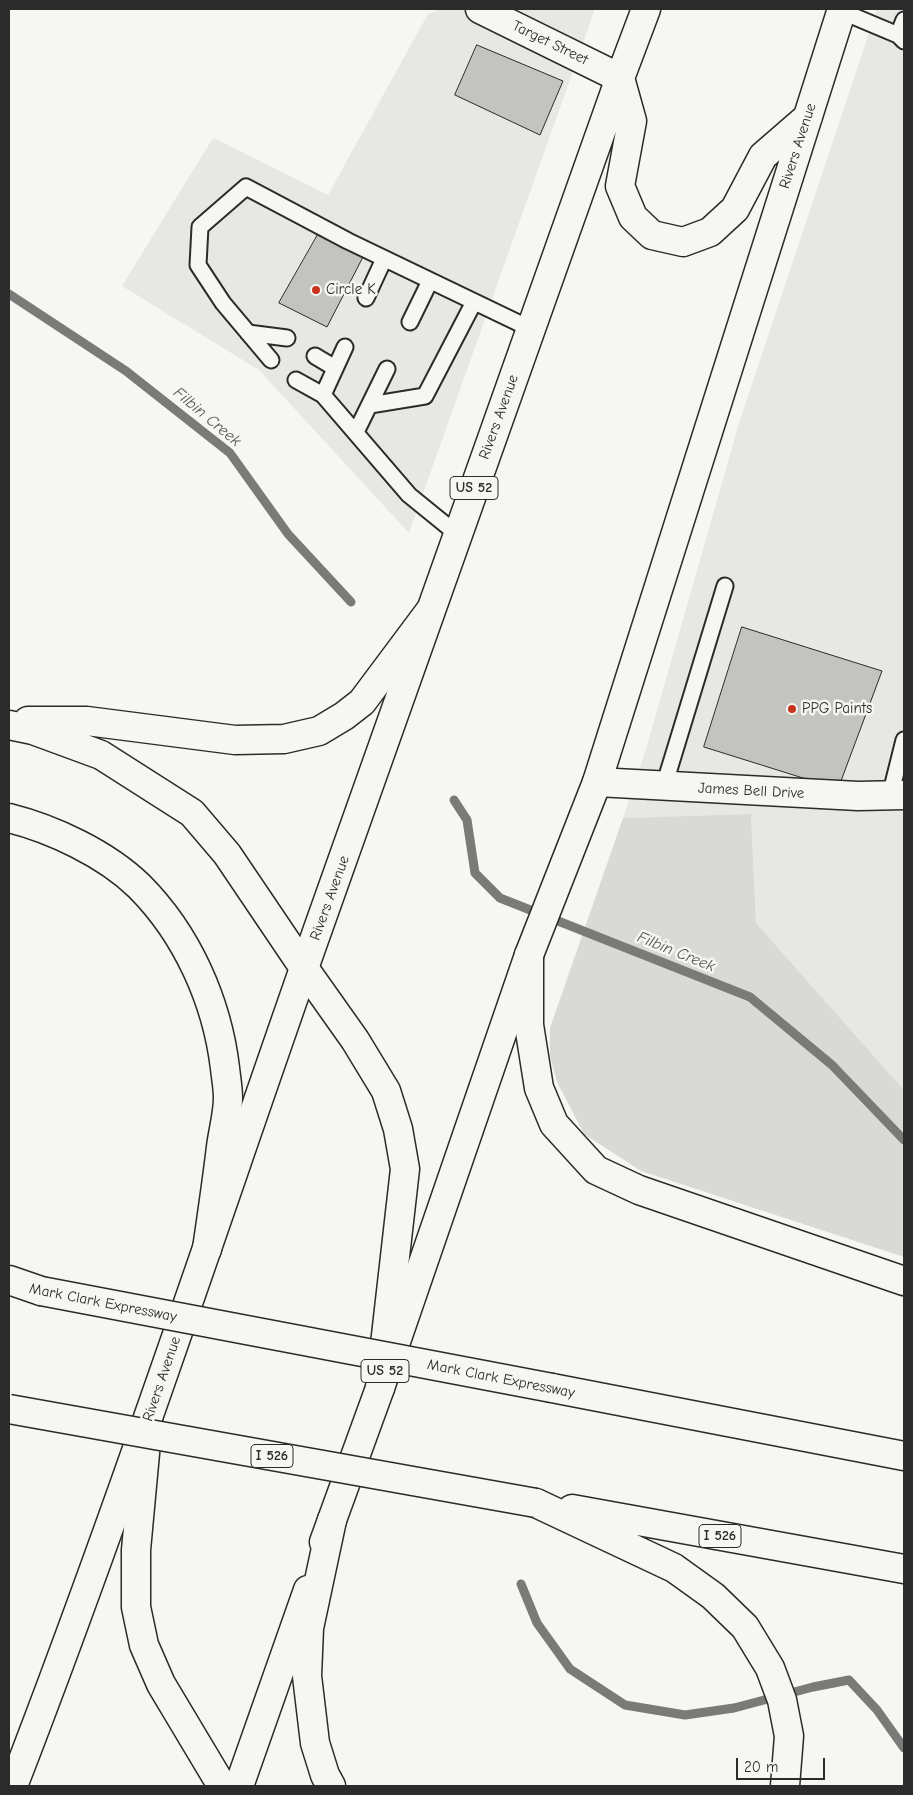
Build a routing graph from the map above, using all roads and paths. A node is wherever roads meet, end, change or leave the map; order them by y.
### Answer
1 (480, 9) edge
2 (646, 9) edge
3 (842, 10) edge
4 (904, 20) edge
5 (902, 37) edge
6 (620, 78) junction
7 (808, 116) junction
8 (384, 259) junction
9 (430, 281) junction
10 (366, 298) dead end
11 (474, 302) junction
12 (410, 322) dead end
13 (531, 329) junction
14 (248, 333) junction
15 (287, 338) dead end
16 (345, 347) dead end
17 (315, 356) dead end
18 (271, 360) dead end
19 (335, 368) junction
20 (387, 369) dead end
21 (296, 380) dead end
22 (323, 395) junction
23 (370, 405) junction
24 (356, 432) junction
25 (457, 534) junction
26 (725, 586) dead end
27 (430, 611) junction
28 (9, 721) edge
29 (9, 726) edge
30 (904, 740) edge
31 (597, 782) junction
32 (664, 786) junction
33 (897, 796) edge
34 (9, 818) edge
35 (529, 954) junction
36 (304, 968) junction
37 (207, 1249) junction
38 (9, 1280) edge
39 (904, 1281) edge
40 (9, 1285) edge
41 (41, 1291) junction
42 (380, 1388) junction
43 (9, 1409) edge
44 (148, 1421) junction
45 (904, 1456) edge
46 (536, 1503) junction
47 (332, 1520) junction
48 (904, 1569) edge
49 (13, 1786) edge
50 (222, 1786) edge
51 (240, 1786) edge
52 (331, 1786) edge
53 (785, 1786) edge

1 - 6 main road, Target Street
2 - 6 main road, Rivers Avenue / US 52
3 - 5 lane
3 - 7 main road, Rivers Avenue / US 52
4 - 5 lane
6 - 7 main road
6 - 13 main road, Rivers Avenue / US 52
7 - 31 main road, Rivers Avenue / US 52
8 - 9 lane
8 - 10 lane
8 - 14 lane
9 - 11 lane
9 - 12 lane
11 - 13 lane
11 - 23 lane
13 - 25 main road, Rivers Avenue / US 52
14 - 15 lane
14 - 18 lane
16 - 19 lane
17 - 19 lane
19 - 22 lane
20 - 23 lane
21 - 22 lane
22 - 24 lane
23 - 24 lane
24 - 25 lane
25 - 27 main road, Rivers Avenue / US 52
26 - 32 lane
27 - 28 main road
27 - 36 main road, Rivers Avenue / US 52
29 - 36 main road
30 - 33 lane
31 - 32 main road, James Bell Drive
31 - 35 main road, Rivers Avenue / US 52
32 - 33 main road, James Bell Drive
34 - 37 main road
35 - 39 main road
35 - 42 main road, Rivers Avenue / US 52
36 - 37 main road, Rivers Avenue / US 52
36 - 42 main road
37 - 44 main road, Rivers Avenue / US 52
38 - 41 main road
40 - 41 main road, Mark Clark Expressway
41 - 45 main road, Mark Clark Expressway, bridge
42 - 47 main road, Rivers Avenue / US 52
43 - 46 main road, I 526, bridge
44 - 49 main road, Rivers Avenue / US 52
44 - 50 main road
46 - 48 main road, I 526
46 - 53 main road
47 - 51 main road, Rivers Avenue / US 52
47 - 52 main road

